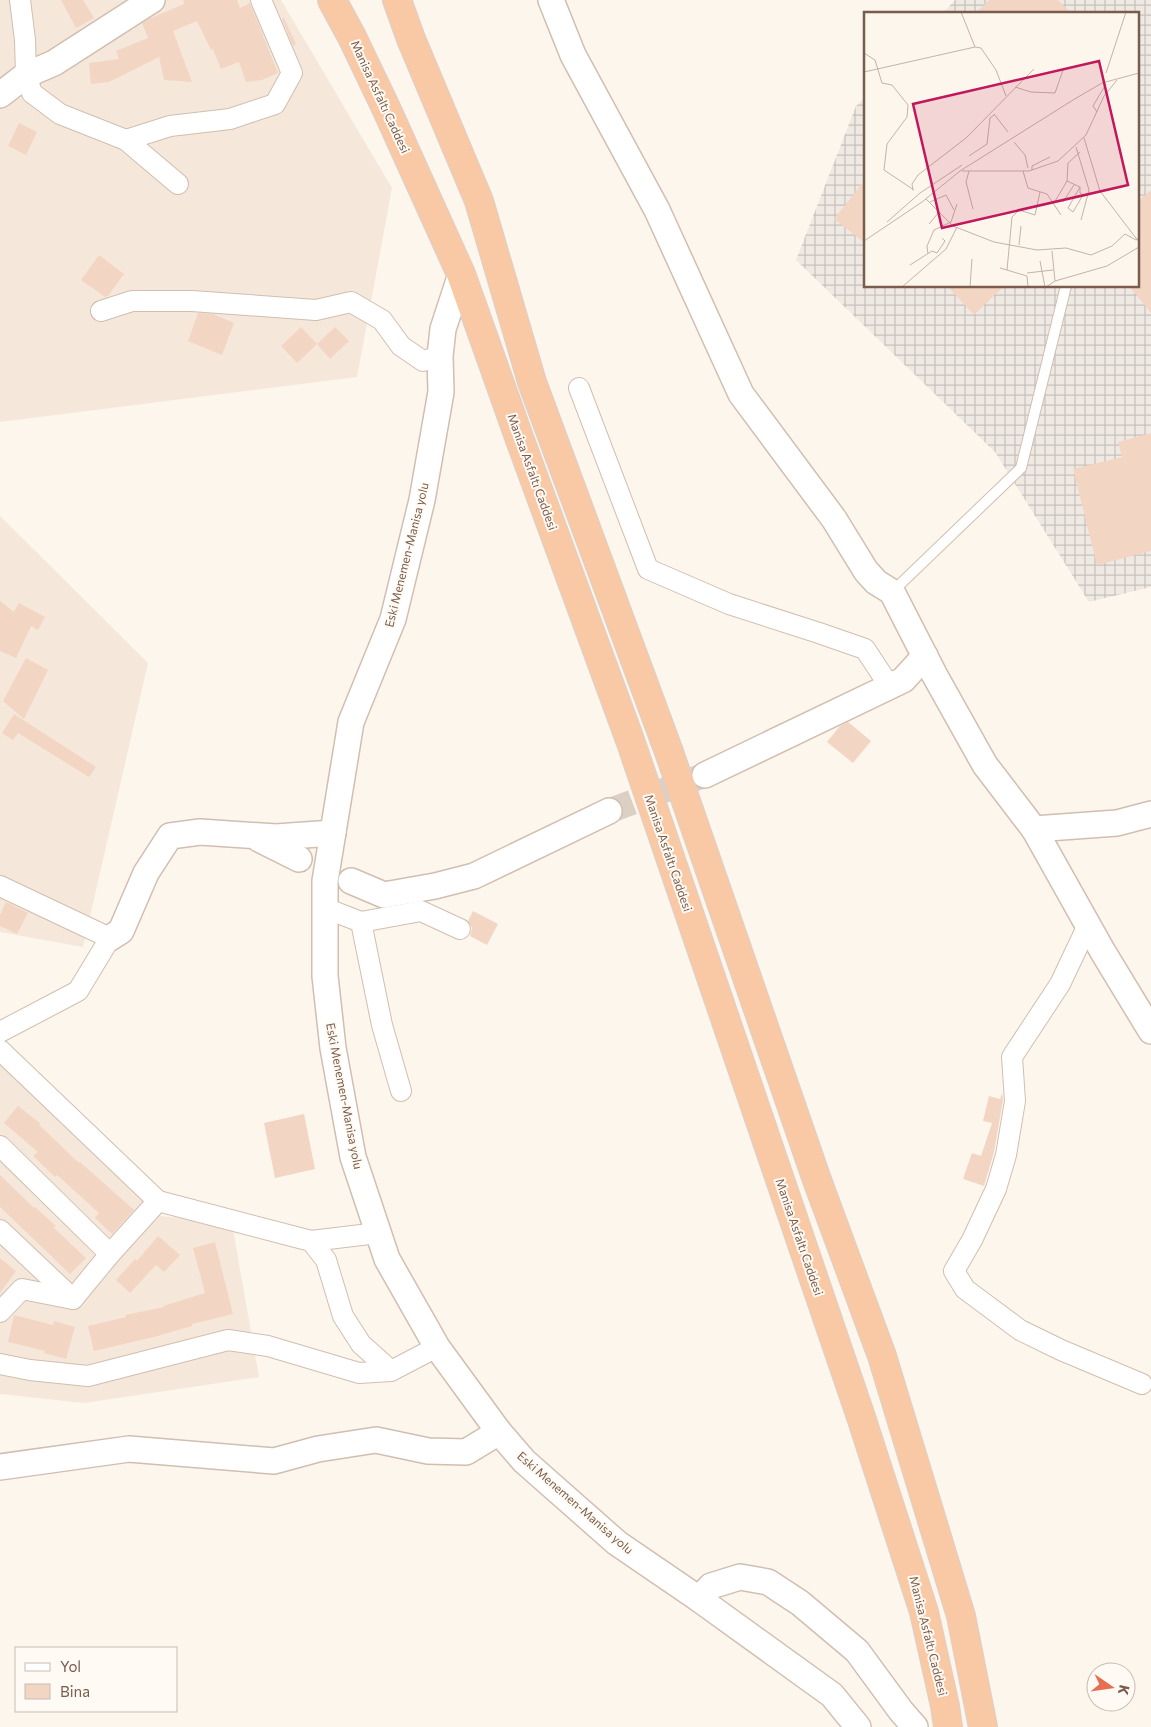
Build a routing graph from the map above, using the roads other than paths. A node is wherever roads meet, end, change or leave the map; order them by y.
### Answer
1 (20, 0) edge
2 (261, 0) edge
3 (332, 0) edge
4 (397, 0) edge
5 (550, 0) edge
6 (145, 2) edge
7 (26, 75) junction
8 (0, 95) edge
9 (126, 140) junction
10 (178, 184) dead end
11 (461, 274) junction
12 (1066, 288) edge
13 (101, 311) dead end
14 (440, 356) junction
15 (578, 388) dead end
16 (892, 592) junction
17 (925, 656) junction
18 (890, 687) junction
19 (705, 775) tunnel mouth
20 (609, 811) tunnel mouth
21 (1151, 814) edge
22 (1034, 829) junction
23 (333, 833) junction
24 (252, 835) junction
25 (299, 859) dead end
26 (351, 881) dead end
27 (0, 886) edge
28 (325, 908) junction
29 (361, 922) junction
30 (1088, 925) junction
31 (460, 929) dead end
32 (110, 938) junction
33 (1151, 1031) edge
34 (0, 1032) edge
35 (0, 1050) edge
36 (402, 1091) dead end
37 (0, 1146) edge
38 (158, 1201) junction
39 (0, 1230) edge
40 (378, 1233) junction
41 (311, 1241) junction
42 (110, 1254) junction
43 (73, 1298) junction
44 (0, 1311) edge
45 (437, 1347) junction
46 (0, 1364) edge
47 (391, 1371) junction
48 (1142, 1384) dead end
49 (500, 1432) junction
50 (0, 1468) edge
51 (699, 1599) junction
52 (858, 1727) edge
53 (915, 1727) edge
54 (948, 1727) edge
55 (984, 1727) edge

1 - 7 street
2 - 9 street
3 - 11 highway, Manisa Asfaltı Caddesi
4 - 55 highway
5 - 16 street
6 - 7 street
7 - 8 street
7 - 9 street
9 - 10 street
11 - 14 street, Eski Menemen-Manisa yolu
11 - 54 highway, Manisa Asfaltı Caddesi
12 - 16 lane
13 - 14 street
14 - 23 street, Eski Menemen-Manisa yolu
15 - 18 street
16 - 17 street
17 - 18 street
17 - 22 street
18 - 19 street
20 - 26 street
21 - 22 street
22 - 30 street
23 - 24 street
23 - 28 street, Eski Menemen-Manisa yolu
24 - 25 street
24 - 32 street
27 - 32 street
28 - 29 street
28 - 40 street, Eski Menemen-Manisa yolu
29 - 31 street
29 - 36 street
30 - 33 street
30 - 48 street
32 - 34 street
35 - 38 street
37 - 42 street
38 - 41 street
38 - 42 street
39 - 43 street
40 - 41 street
40 - 45 street, Eski Menemen-Manisa yolu
41 - 47 street
42 - 43 street
43 - 44 street
45 - 47 street
45 - 49 street, Eski Menemen-Manisa yolu
46 - 47 street
49 - 50 street
49 - 51 street, Eski Menemen-Manisa yolu
51 - 52 street, Eski Menemen-Manisa yolu
51 - 53 street

